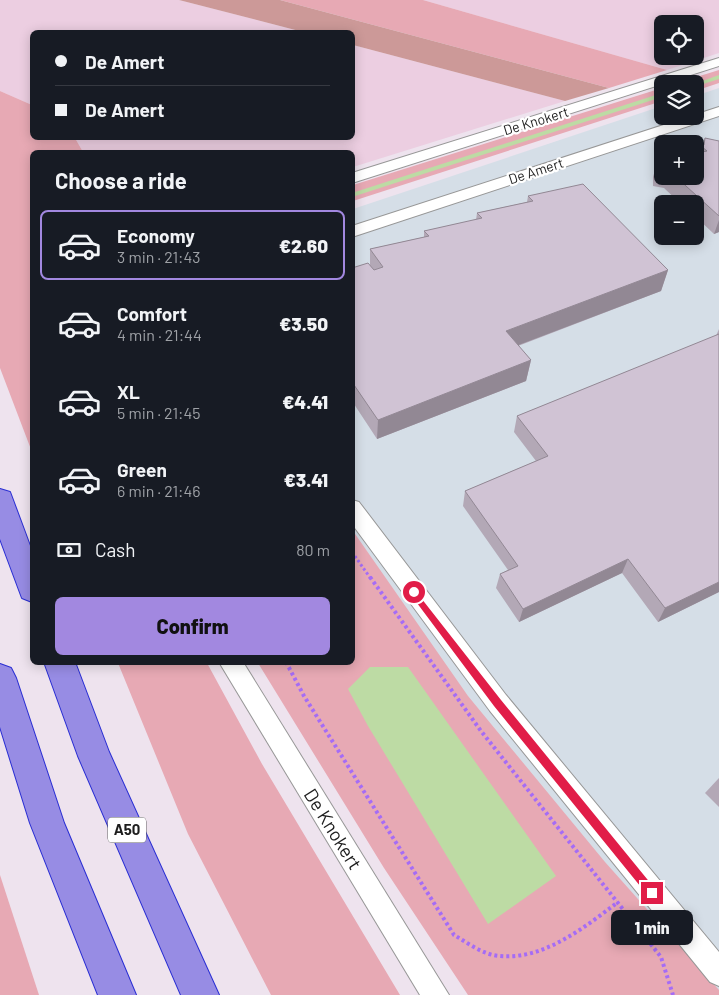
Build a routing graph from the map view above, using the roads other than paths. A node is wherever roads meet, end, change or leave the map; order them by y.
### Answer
1 (719, 62) edge
2 (719, 111) edge
3 (355, 177) edge
4 (355, 231) edge
5 (0, 500) edge
6 (355, 512) edge
7 (30, 583) edge
8 (61, 665) edge
9 (232, 665) edge
10 (0, 678) edge
11 (719, 973) edge
12 (117, 995) edge
13 (200, 995) edge
14 (435, 995) edge

1 - 3 street, De Knokert
2 - 4 street, De Amert
5 - 7 highway
6 - 11 street
8 - 13 highway, A50
9 - 14 street, De Knokert
10 - 12 highway

